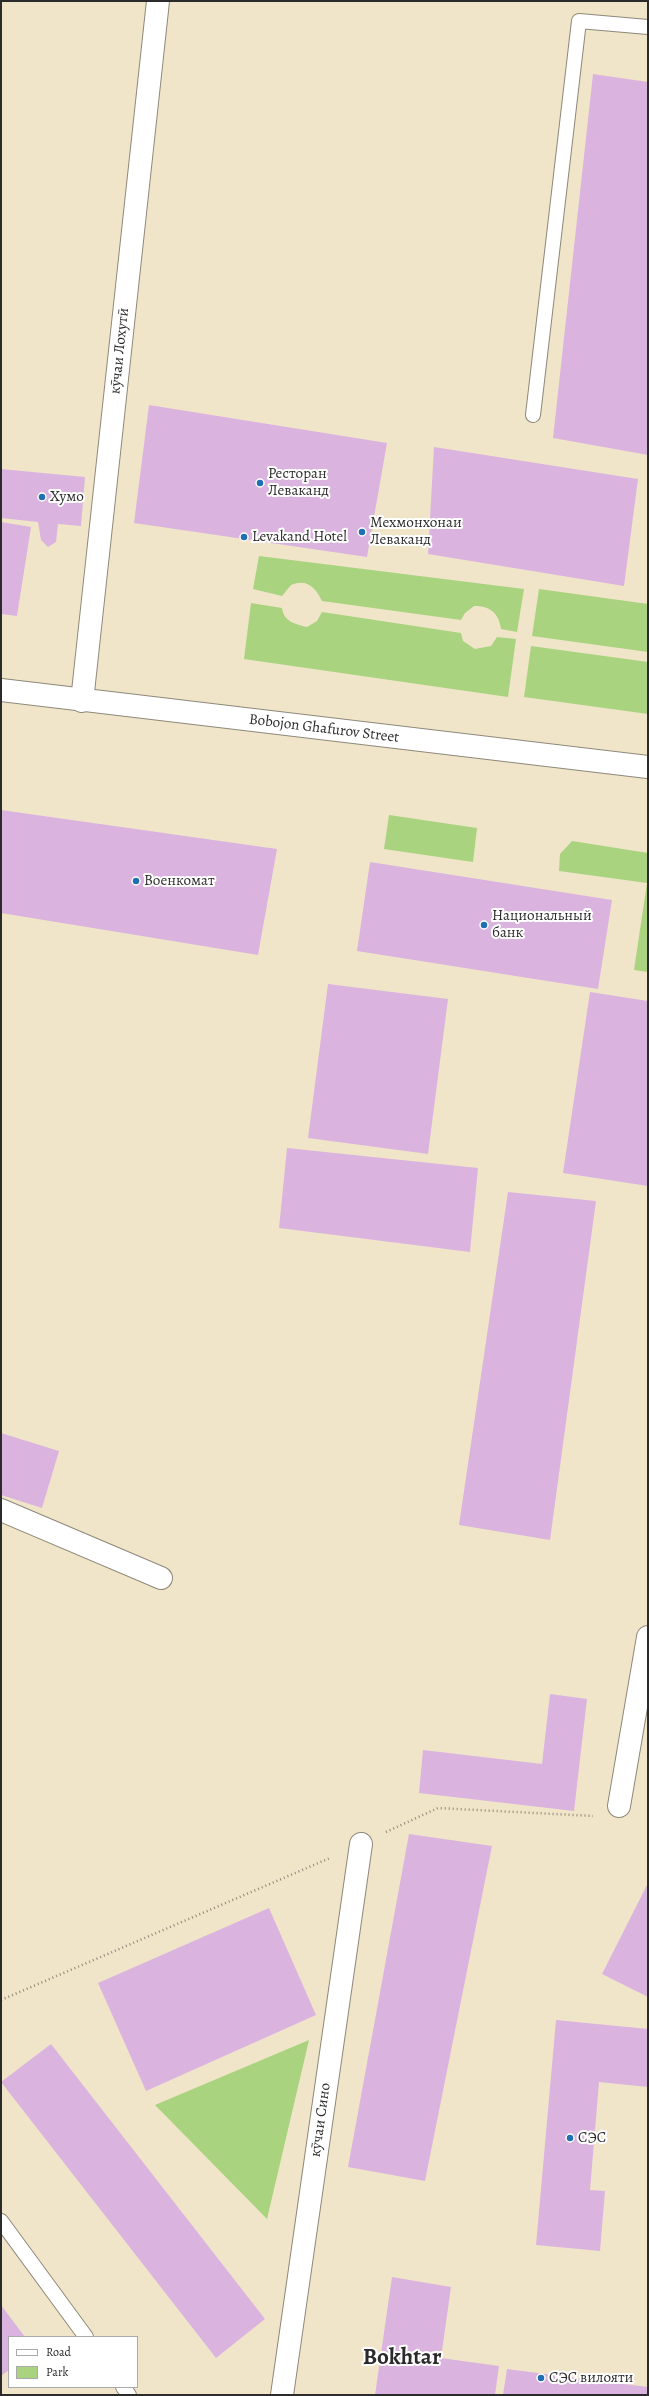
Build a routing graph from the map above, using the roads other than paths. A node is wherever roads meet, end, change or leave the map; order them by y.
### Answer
1 (158, 1) edge
2 (648, 27) edge
3 (533, 415) dead end
4 (1, 690) edge
5 (82, 701) junction
6 (648, 767) edge
7 (1, 1510) edge
8 (161, 1578) dead end
9 (648, 1637) edge
10 (619, 1806) road end
11 (361, 1844) road end
12 (1, 2222) edge
13 (85, 2336) edge
14 (282, 2395) edge

1 - 5 street, кӯчаи Лохутӣ
2 - 3 lane
4 - 5 street, Bobojon Ghafurov Street
5 - 6 street, Bobojon Ghafurov Street
7 - 8 street
9 - 10 street
11 - 14 street, кӯчаи Сино
12 - 13 lane

